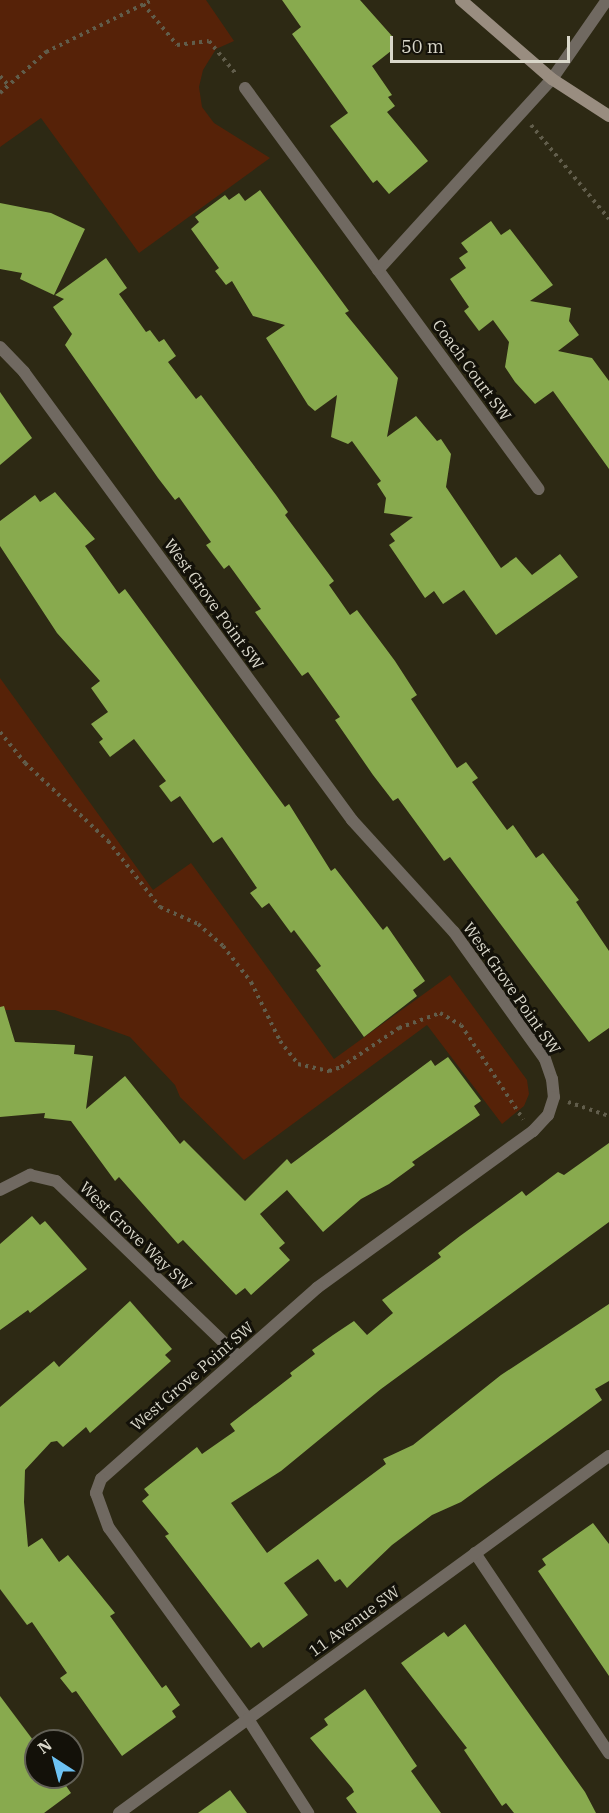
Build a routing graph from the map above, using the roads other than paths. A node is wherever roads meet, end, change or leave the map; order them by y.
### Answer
1 (461, 0) edge
2 (607, 0) edge
3 (552, 79) junction
4 (245, 88) road end
5 (609, 116) edge
6 (378, 270) junction
7 (0, 347) edge
8 (539, 489) dead end
9 (0, 1190) edge
10 (239, 1357) junction
11 (609, 1456) edge
12 (475, 1553) junction
13 (248, 1719) junction
14 (609, 1753) edge
15 (119, 1813) edge
16 (308, 1813) edge

1 - 3 street
2 - 3 street
3 - 5 street
3 - 6 street
4 - 6 street, Coach Court SW
6 - 8 street, Coach Court SW
7 - 10 street, West Grove Point SW
9 - 10 street, West Grove Way SW
10 - 13 street, West Grove Point SW
11 - 12 street, 11 Avenue SW
12 - 13 street, 11 Avenue SW
12 - 14 street
13 - 15 street, 11 Avenue SW
13 - 16 street, West Grove Point SW

